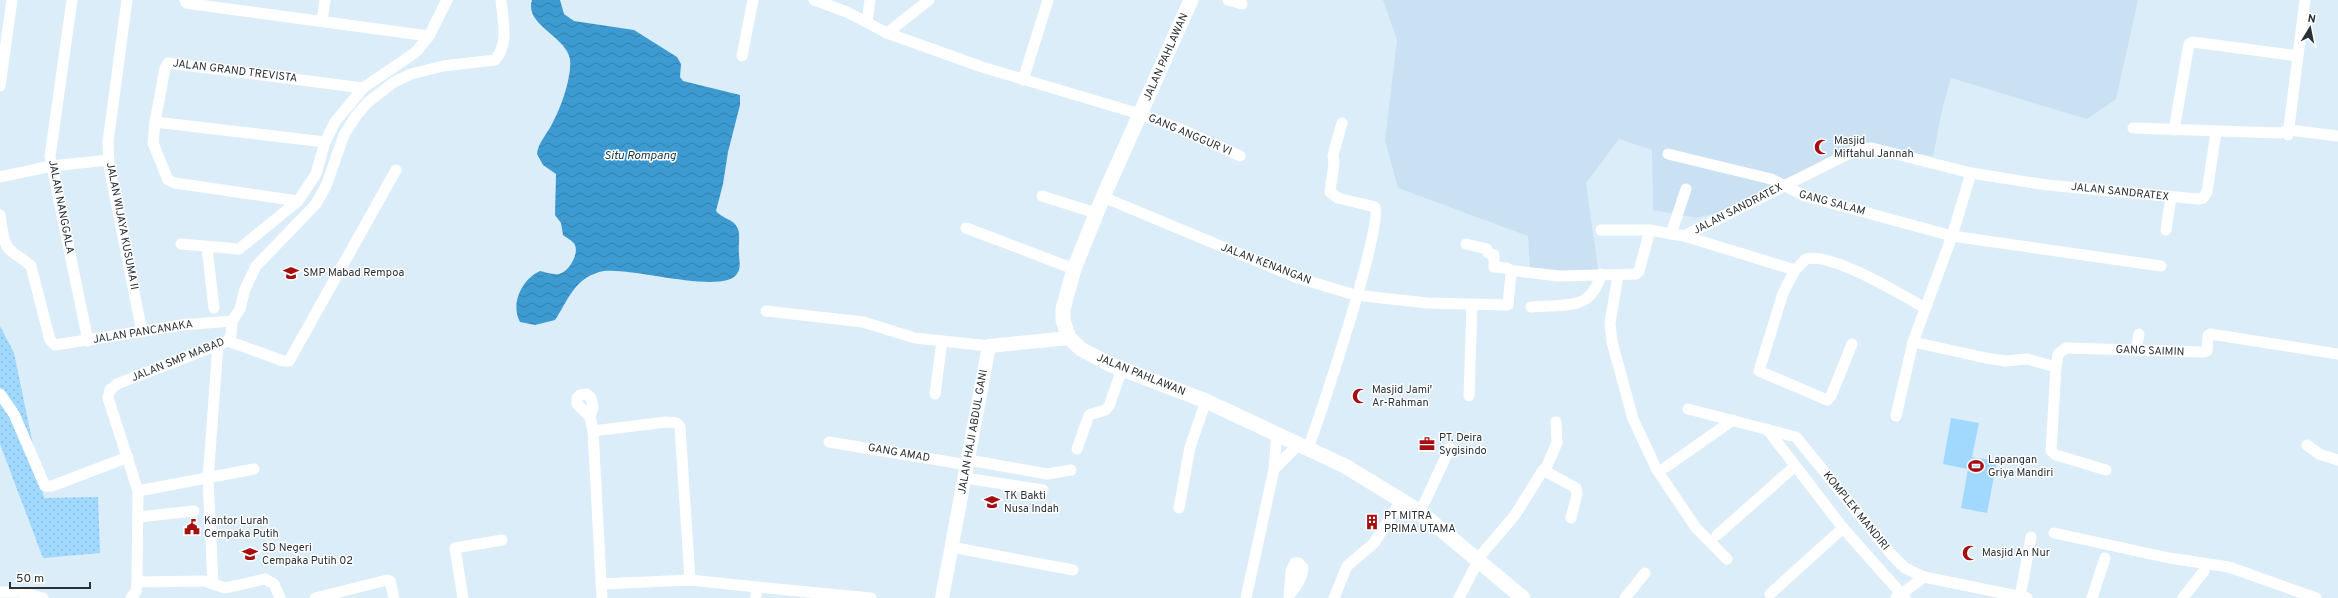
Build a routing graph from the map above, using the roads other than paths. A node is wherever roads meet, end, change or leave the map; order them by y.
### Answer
1 (12, 0) edge
2 (72, 0) edge
3 (127, 0) edge
4 (185, 0) edge
5 (325, 0) edge
6 (447, 0) edge
7 (501, 0) edge
8 (753, 0) edge
9 (815, 0) edge
10 (870, 0) edge
11 (929, 0) edge
12 (1048, 0) edge
13 (1191, 0) edge
14 (1228, 0) edge
15 (2305, 0) edge
16 (1242, 4) dead end
17 (322, 21) junction
18 (867, 22) junction
19 (888, 33) junction
20 (429, 36) junction
21 (742, 56) dead end
22 (2298, 56) junction
23 (1023, 80) junction
24 (0, 86) edge
25 (363, 88) junction
26 (1140, 114) junction
27 (155, 122) junction
28 (1342, 123) dead end
29 (2133, 128) dead end
30 (2174, 130) junction
31 (2216, 132) junction
32 (2286, 133) junction
33 (2338, 136) edge
34 (325, 142) junction
35 (2338, 142) edge
36 (1668, 154) dead end
37 (1240, 156) dead end
38 (108, 160) junction
39 (51, 166) junction
40 (396, 170) dead end
41 (1971, 173) junction
42 (0, 177) edge
43 (1783, 186) junction
44 (1686, 189) dead end
45 (1042, 196) dead end
46 (1103, 197) junction
47 (2171, 197) junction
48 (298, 201) junction
49 (1096, 213) junction
50 (0, 215) edge
51 (966, 228) dead end
52 (1601, 230) dead end
53 (1650, 230) junction
54 (2166, 230) dead end
55 (1671, 234) junction
56 (1684, 236) junction
57 (1952, 236) junction
58 (181, 244) dead end
59 (1466, 244) dead end
60 (207, 248) junction
61 (2161, 266) dead end
62 (1074, 269) junction
63 (1795, 270) junction
64 (1513, 272) junction
65 (1600, 274) junction
66 (1618, 275) junction
67 (1355, 295) junction
68 (1472, 304) junction
69 (1532, 307) dead end
70 (214, 308) dead end
71 (1925, 308) junction
72 (766, 311) dead end
73 (232, 321) junction
74 (142, 332) junction
75 (2139, 334) dead end
76 (1069, 338) junction
77 (88, 341) junction
78 (942, 341) junction
79 (1913, 342) junction
80 (223, 343) junction
81 (1852, 344) dead end
82 (989, 346) junction
83 (2136, 350) junction
84 (2338, 354) edge
85 (2056, 367) junction
86 (1122, 369) junction
87 (0, 394) edge
88 (935, 394) dead end
89 (1469, 396) dead end
90 (1206, 401) junction
91 (1688, 409) dead end
92 (1896, 416) dead end
93 (590, 417) dead end
94 (1733, 420) junction
95 (1556, 422) dead end
96 (1767, 429) junction
97 (593, 430) junction
98 (1277, 433) junction
99 (830, 442) dead end
100 (2306, 445) dead end
101 (1304, 446) junction
102 (1450, 448) dead end
103 (1077, 450) dead end
104 (128, 457) junction
105 (2338, 460) edge
106 (1666, 467) dead end
107 (1794, 467) junction
108 (967, 468) junction
109 (254, 469) dead end
110 (1274, 469) junction
111 (1071, 470) dead end
112 (1545, 470) junction
113 (2106, 470) dead end
114 (208, 479) junction
115 (1043, 490) dead end
116 (138, 491) junction
117 (1401, 501) junction
118 (1179, 508) dead end
119 (194, 511) dead end
120 (1420, 512) junction
121 (138, 517) junction
122 (1571, 518) dead end
123 (1843, 528) junction
124 (2054, 533) dead end
125 (1717, 535) dead end
126 (2031, 537) dead end
127 (502, 540) dead end
128 (951, 547) junction
129 (2105, 558) dead end
130 (1727, 559) dead end
131 (1477, 562) junction
132 (1073, 570) dead end
133 (2204, 571) dead end
134 (1645, 573) dead end
135 (1924, 577) junction
136 (690, 580) junction
137 (136, 582) junction
138 (213, 583) junction
139 (600, 584) junction
140 (0, 592) edge
141 (757, 592) edge
142 (1770, 594) dead end
143 (1900, 596) edge
144 (2024, 597) edge
145 (43, 598) edge
146 (131, 598) edge
147 (280, 598) edge
148 (315, 598) edge
149 (394, 598) edge
150 (464, 598) edge
151 (602, 598) edge
152 (871, 598) edge
153 (942, 598) edge
154 (1246, 598) edge
155 (1334, 598) edge
156 (1459, 598) edge
157 (1523, 598) edge
158 (1625, 598) edge
159 (2092, 598) edge
160 (2183, 598) edge
161 (2316, 598) edge

1 - 24 street
2 - 39 street, JALAN NANGGALA
3 - 38 street, JALAN WIJAYA KUSUMA II
4 - 17 street
5 - 17 street
6 - 20 street
7 - 73 street, JALAN SMP MABAD
8 - 21 street
9 - 18 street, GANG ANGGUR VI
10 - 18 street
11 - 19 street
12 - 23 street
13 - 26 main road, JALAN PAHLAWAN
14 - 16 street
15 - 22 street
17 - 20 street
18 - 19 street, GANG ANGGUR VI
19 - 23 street, GANG ANGGUR VI
20 - 25 street
22 - 30 street
22 - 32 street
23 - 26 street, GANG ANGGUR VI
25 - 27 street, JALAN GRAND TREVISTA
25 - 34 street
26 - 37 street, GANG ANGGUR VI
26 - 46 main road, JALAN PAHLAWAN
27 - 34 street
27 - 48 street, JALAN GRAND TREVISTA
28 - 67 street
29 - 30 street
30 - 31 street
31 - 32 street
31 - 47 street, JALAN SANDRATEX
32 - 33 street
32 - 35 street
34 - 48 street
36 - 43 street, GANG SALAM
38 - 39 street
38 - 74 street, JALAN WIJAYA KUSUMA II
39 - 42 street
39 - 77 street, JALAN NANGGALA
40 - 80 street
41 - 43 street, JALAN SANDRATEX
41 - 47 street, JALAN SANDRATEX
41 - 57 street
43 - 56 street, JALAN SANDRATEX
43 - 57 street, GANG SALAM
44 - 55 street
45 - 49 street
46 - 49 main road, JALAN PAHLAWAN
46 - 67 street, JALAN KENANGAN
47 - 54 street
48 - 60 street
49 - 62 main road, JALAN PAHLAWAN
50 - 77 street, JALAN PANCANAKA
51 - 62 street
52 - 53 street
53 - 55 street
53 - 66 street
55 - 56 street
56 - 63 street, JALAN SANDRATEX
57 - 61 street, GANG SALAM
57 - 71 street
58 - 60 street
59 - 64 street
60 - 70 street
62 - 76 main road, JALAN PAHLAWAN
63 - 71 street
63 - 81 street
64 - 65 street
64 - 68 street, JALAN KENANGAN
65 - 66 street
65 - 69 street
66 - 130 street
67 - 68 street, JALAN KENANGAN
67 - 101 street
68 - 89 street
71 - 79 street
72 - 78 street
73 - 74 street, JALAN PANCANAKA
73 - 80 street, JALAN SMP MABAD
74 - 77 street, JALAN PANCANAKA
75 - 83 street
76 - 82 street
76 - 86 main road, JALAN PAHLAWAN
78 - 82 street
78 - 88 street
79 - 85 street
79 - 92 street
80 - 104 street, JALAN SMP MABAD
80 - 114 street
82 - 108 street, JALAN HAJI ABDUL GANI
83 - 84 street, GANG SAIMIN
83 - 85 street, GANG SAIMIN
85 - 113 street
86 - 90 main road, JALAN PAHLAWAN
86 - 103 street
87 - 104 street
90 - 98 main road, JALAN PAHLAWAN
90 - 118 street
91 - 94 street
93 - 97 street
94 - 96 street
94 - 106 street
95 - 112 street
96 - 107 street, KOMPLEK MANDIRI
96 - 135 street, KOMPLEK MANDIRI
97 - 136 street
97 - 139 street
98 - 101 main road, JALAN PAHLAWAN
98 - 110 street
99 - 108 street, GANG AMAD
100 - 105 street
101 - 110 street
101 - 117 main road, JALAN PAHLAWAN
102 - 120 street
104 - 116 street, JALAN SMP MABAD
107 - 123 street, KOMPLEK MANDIRI
107 - 125 street
108 - 111 street
108 - 115 street
108 - 128 street, JALAN HAJI ABDUL GANI
109 - 114 street
110 - 154 street
112 - 122 street
112 - 131 street
114 - 116 street
114 - 138 street
116 - 121 street, JALAN SMP MABAD
117 - 120 main road, JALAN PAHLAWAN
117 - 155 street
119 - 121 street
120 - 131 main road, JALAN PAHLAWAN
121 - 137 street, JALAN SMP MABAD
123 - 142 street, KOMPLEK MANDIRI
123 - 143 street, KOMPLEK MANDIRI
124 - 161 street
126 - 144 street, KOMPLEK MANDIRI
127 - 150 street
128 - 132 street
128 - 153 street, JALAN HAJI ABDUL GANI
129 - 159 street
131 - 156 street
131 - 157 main road, JALAN PAHLAWAN
133 - 160 street
134 - 158 street
135 - 143 street, KOMPLEK MANDIRI
135 - 144 street, KOMPLEK MANDIRI
136 - 139 street
136 - 141 street
137 - 138 street
137 - 146 street, JALAN SMP MABAD
138 - 147 street
139 - 151 street
140 - 145 street
141 - 152 street
148 - 149 street

